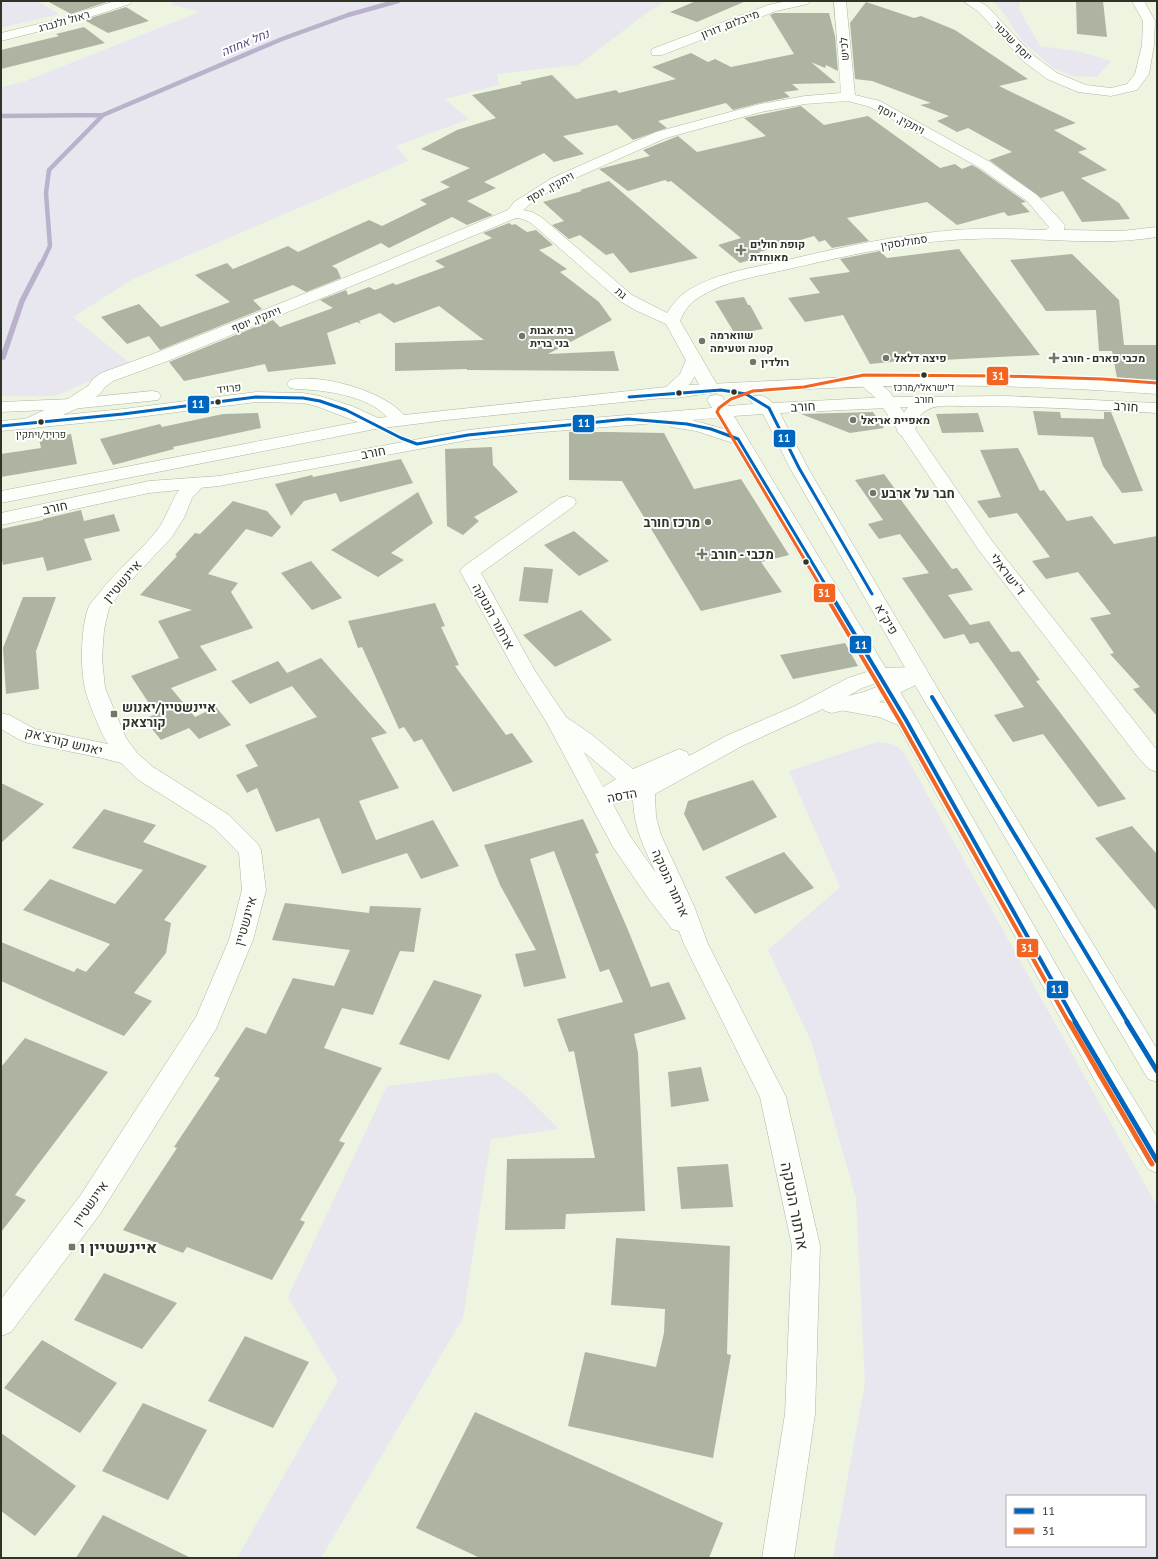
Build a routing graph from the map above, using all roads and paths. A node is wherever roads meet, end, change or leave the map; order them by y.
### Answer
1 (126, 1) edge
2 (804, 1) edge
3 (840, 1) edge
4 (969, 1) edge
5 (1138, 1) edge
6 (1, 37) edge
7 (657, 52) dead end
8 (848, 97) junction
9 (514, 213) junction
10 (1157, 232) edge
11 (1049, 235) junction
12 (672, 321) junction
13 (694, 359) junction
14 (865, 381) junction
15 (710, 388) junction
16 (1157, 389) edge
17 (668, 394) junction
18 (754, 397) junction
19 (368, 399) junction
20 (320, 401) junction
21 (934, 401) junction
22 (888, 402) junction
23 (72, 404) junction
24 (806, 405) junction
25 (534, 406) junction
26 (1, 407) edge
27 (769, 408) junction
28 (1157, 408) edge
29 (723, 412) junction
30 (628, 419) junction
31 (29, 424) junction
32 (376, 424) junction
33 (1, 426) edge
34 (395, 427) junction
35 (906, 431) junction
36 (325, 433) junction
37 (783, 436) junction
38 (738, 439) junction
39 (417, 444) junction
40 (197, 483) junction
41 (149, 487) junction
42 (1, 496) edge
43 (567, 502) dead end
44 (1, 519) edge
45 (919, 674) junction
46 (884, 683) junction
47 (841, 704) junction
48 (802, 711) junction
49 (1, 720) edge
50 (906, 720) junction
51 (557, 721) junction
52 (734, 741) junction
53 (599, 753) junction
54 (128, 758) junction
55 (670, 760) junction
56 (1157, 764) edge
57 (638, 785) junction
58 (598, 799) junction
59 (696, 944) junction
60 (1157, 1071) edge
61 (1157, 1162) edge
62 (1, 1322) edge
63 (778, 1558) edge

1 - 6 street, ראול ולנברג
2 - 7 street, מייבלום, דורון
3 - 8 street, לכיש
4 - 5 street, יוסף שכטר
8 - 9 street, ויתקין, יוסף
8 - 11 street, ויתקין, יוסף
9 - 12 street, גת
9 - 23 street, ויתקין, יוסף
10 - 11 street, סמולנסקין
11 - 12 street, סמולנסקין
12 - 13 street
13 - 15 street
13 - 17 street
14 - 15 street, חורב
14 - 16 street, חורב
14 - 18 street
14 - 22 street, ד'ישראלי
15 - 17 street, חורב
15 - 18 street, פיק"א
15 - 29 street
17 - 25 street, חורב
18 - 27 street, פיק"א
18 - 29 street
19 - 23 street, פרויד
19 - 25 street
19 - 34 street, פרויד
20 - 31 street, פרויד
20 - 32 street, פרויד
20 - 36 street
21 - 22 street, חורב
21 - 28 street, חורב
21 - 35 street
22 - 24 street, חורב
22 - 35 street, ד'ישראלי
23 - 26 street, פרויד
23 - 31 street, ויתקין, יוסף
24 - 27 street, חורב
24 - 37 street
25 - 34 street, חורב
27 - 29 street, חורב
27 - 37 street, פיק"א
29 - 30 street, חורב
29 - 38 street
30 - 38 street
30 - 39 street, חורב
31 - 33 street, פרויד
32 - 34 street, פרויד
32 - 36 street, חורב
34 - 39 street, פרויד
34 - 41 street, חורב
35 - 56 street, ד'ישראלי
36 - 42 street, חורב
37 - 45 street, פיק"א
38 - 46 street
39 - 40 street, חורב
40 - 41 street, חורב
40 - 54 street, איינשטיין
41 - 44 street, חורב
43 - 51 street, ארתור הנטקה
45 - 46 street, הדסה
45 - 60 street, פיק"א
46 - 47 street, הדסה
46 - 48 street, הדסה
46 - 50 street
47 - 48 street, הדסה
47 - 50 street
48 - 52 street, הדסה
49 - 54 street, יאנוש קורצ'אק
50 - 61 street
51 - 53 street, ארתור הנטקה
51 - 58 street, ארתור הנטקה
52 - 55 street, הדסה
52 - 57 street, הדסה
53 - 55 street
53 - 57 street, ארתור הנטקה
54 - 62 street, איינשטיין
55 - 57 street, הדסה
57 - 58 street, הדסה
57 - 59 street, ארתור הנטקה
58 - 59 street, ארתור הנטקה
59 - 63 street, ארתור הנטקה

